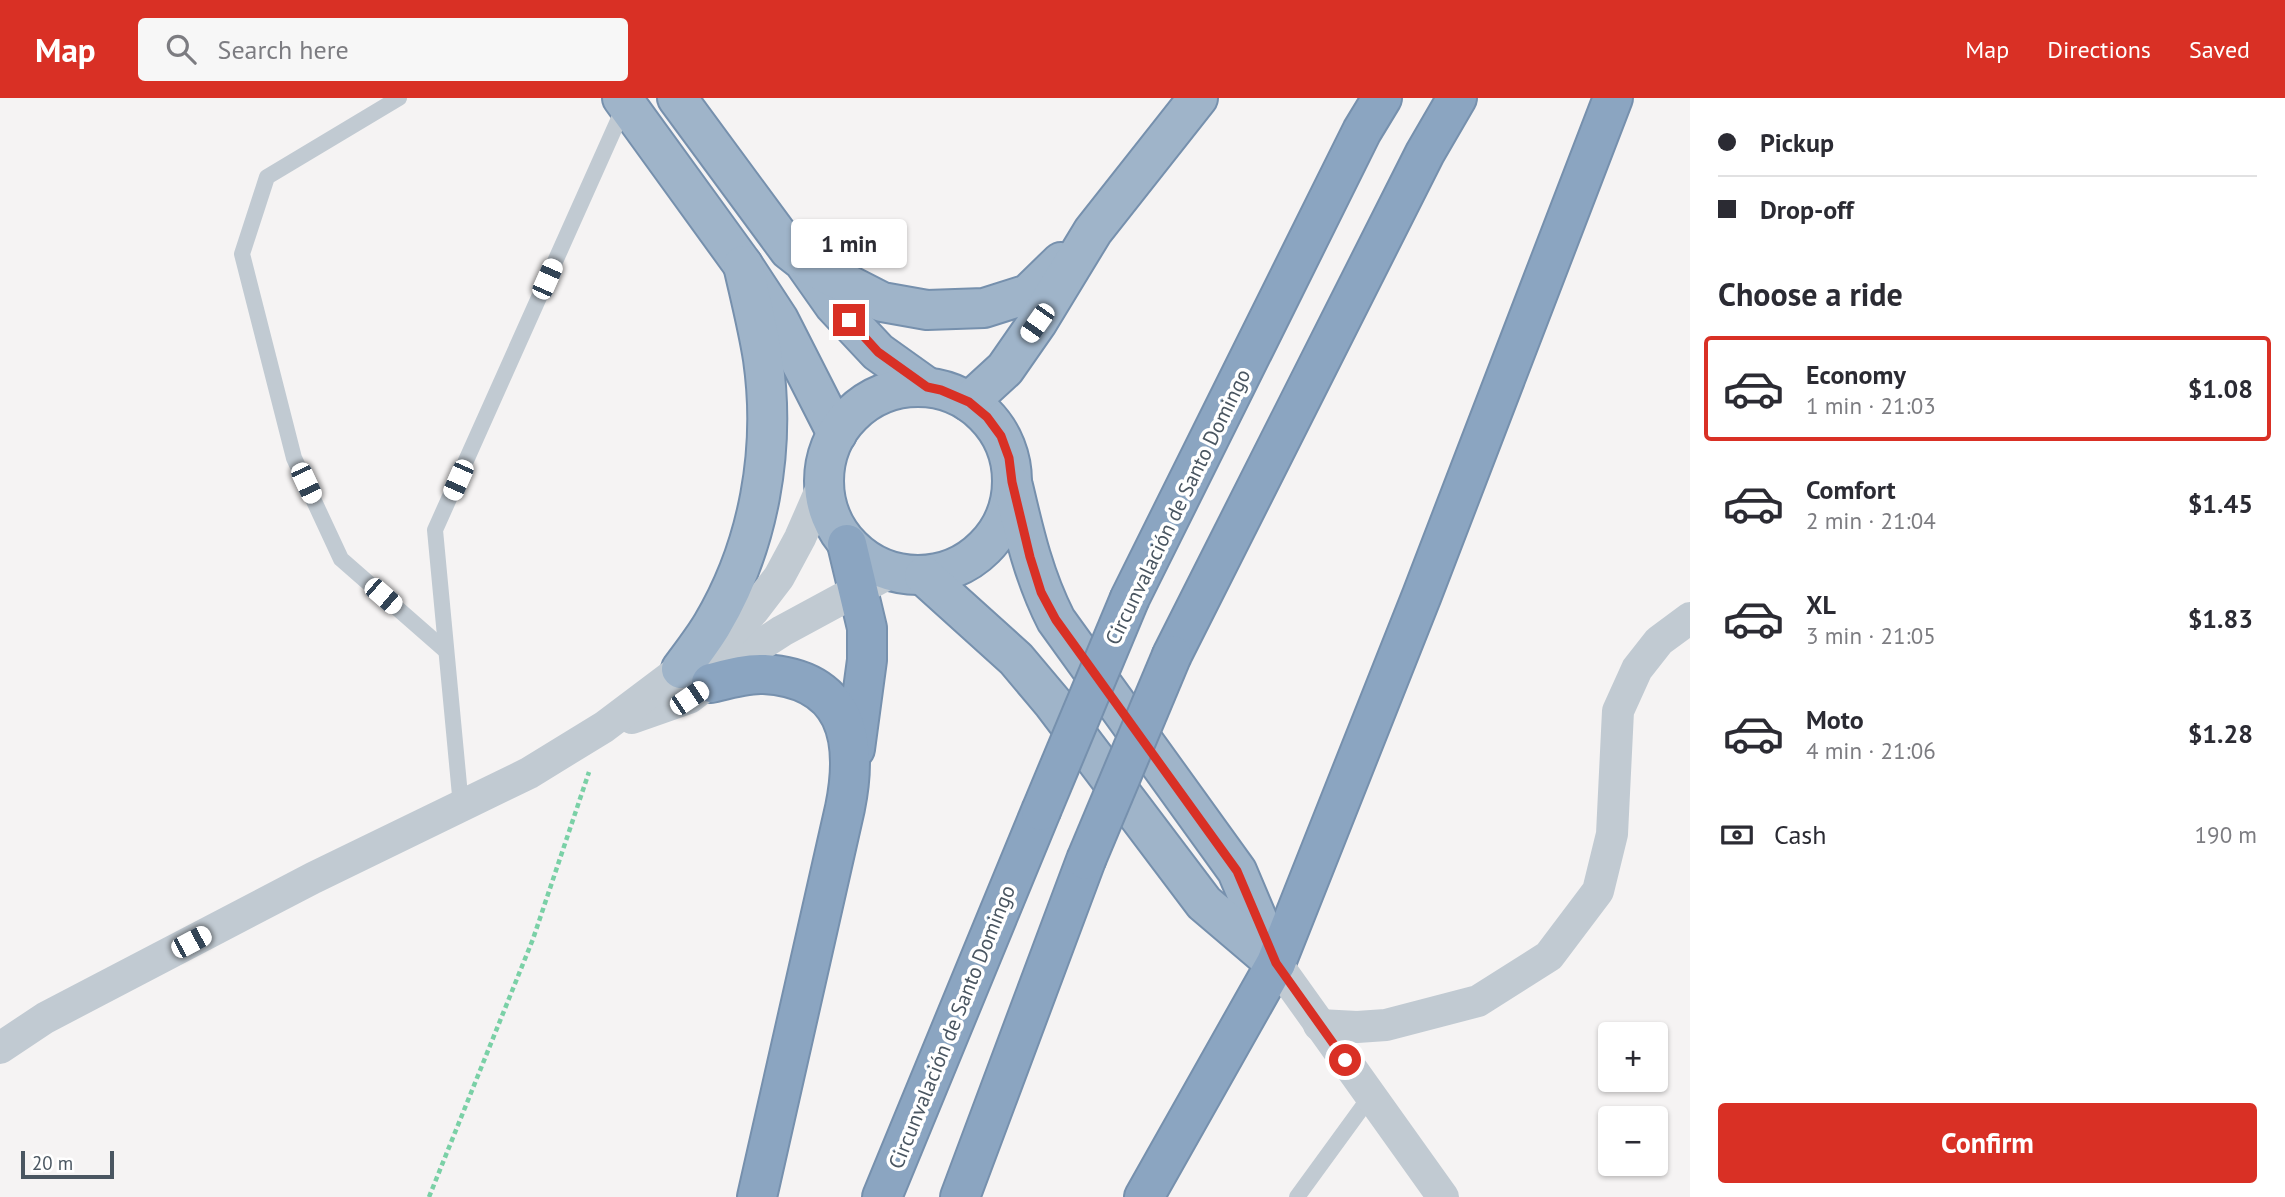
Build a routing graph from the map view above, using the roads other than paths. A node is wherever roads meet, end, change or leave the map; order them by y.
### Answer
1 (399, 98) edge
2 (677, 98) edge
3 (1198, 98) edge
4 (1382, 98) edge
5 (1457, 98) edge
6 (1614, 98) edge
7 (623, 101) edge
8 (1093, 232) junction
9 (803, 261) junction
10 (743, 265) junction
11 (927, 387) junction
12 (969, 402) junction
13 (837, 434) junction
14 (1012, 482) junction
15 (824, 483) junction
16 (847, 544) junction
17 (907, 574) junction
18 (859, 591) junction
19 (1690, 618) edge
20 (446, 651) junction
21 (696, 676) junction
22 (850, 781) junction
23 (461, 806) junction
24 (1276, 963) junction
25 (1319, 1025) junction
26 (0, 1048) edge
27 (1372, 1094) junction
28 (757, 1197) edge
29 (882, 1197) edge
30 (960, 1197) edge
31 (1144, 1197) edge
32 (1297, 1197) edge
33 (1443, 1197) edge

1 - 20 lane
2 - 9 highway
3 - 8 highway
4 - 29 highway, Circunvalación de Santo Domingo, bridge
5 - 30 highway, bridge
6 - 24 highway
7 - 10 highway
7 - 20 lane
8 - 9 highway
8 - 12 highway
9 - 11 highway
10 - 13 highway
10 - 21 highway
11 - 12 highway
11 - 13 highway
12 - 14 highway
13 - 15 highway
14 - 17 highway
14 - 24 highway
15 - 16 highway
15 - 21 street
16 - 17 highway
16 - 18 highway
17 - 18 street
17 - 24 highway
18 - 21 street
18 - 22 highway
19 - 25 street
20 - 23 lane
21 - 22 highway
21 - 23 street
22 - 28 highway
23 - 26 street
24 - 25 street
24 - 31 highway
25 - 27 street
27 - 32 lane
27 - 33 street

